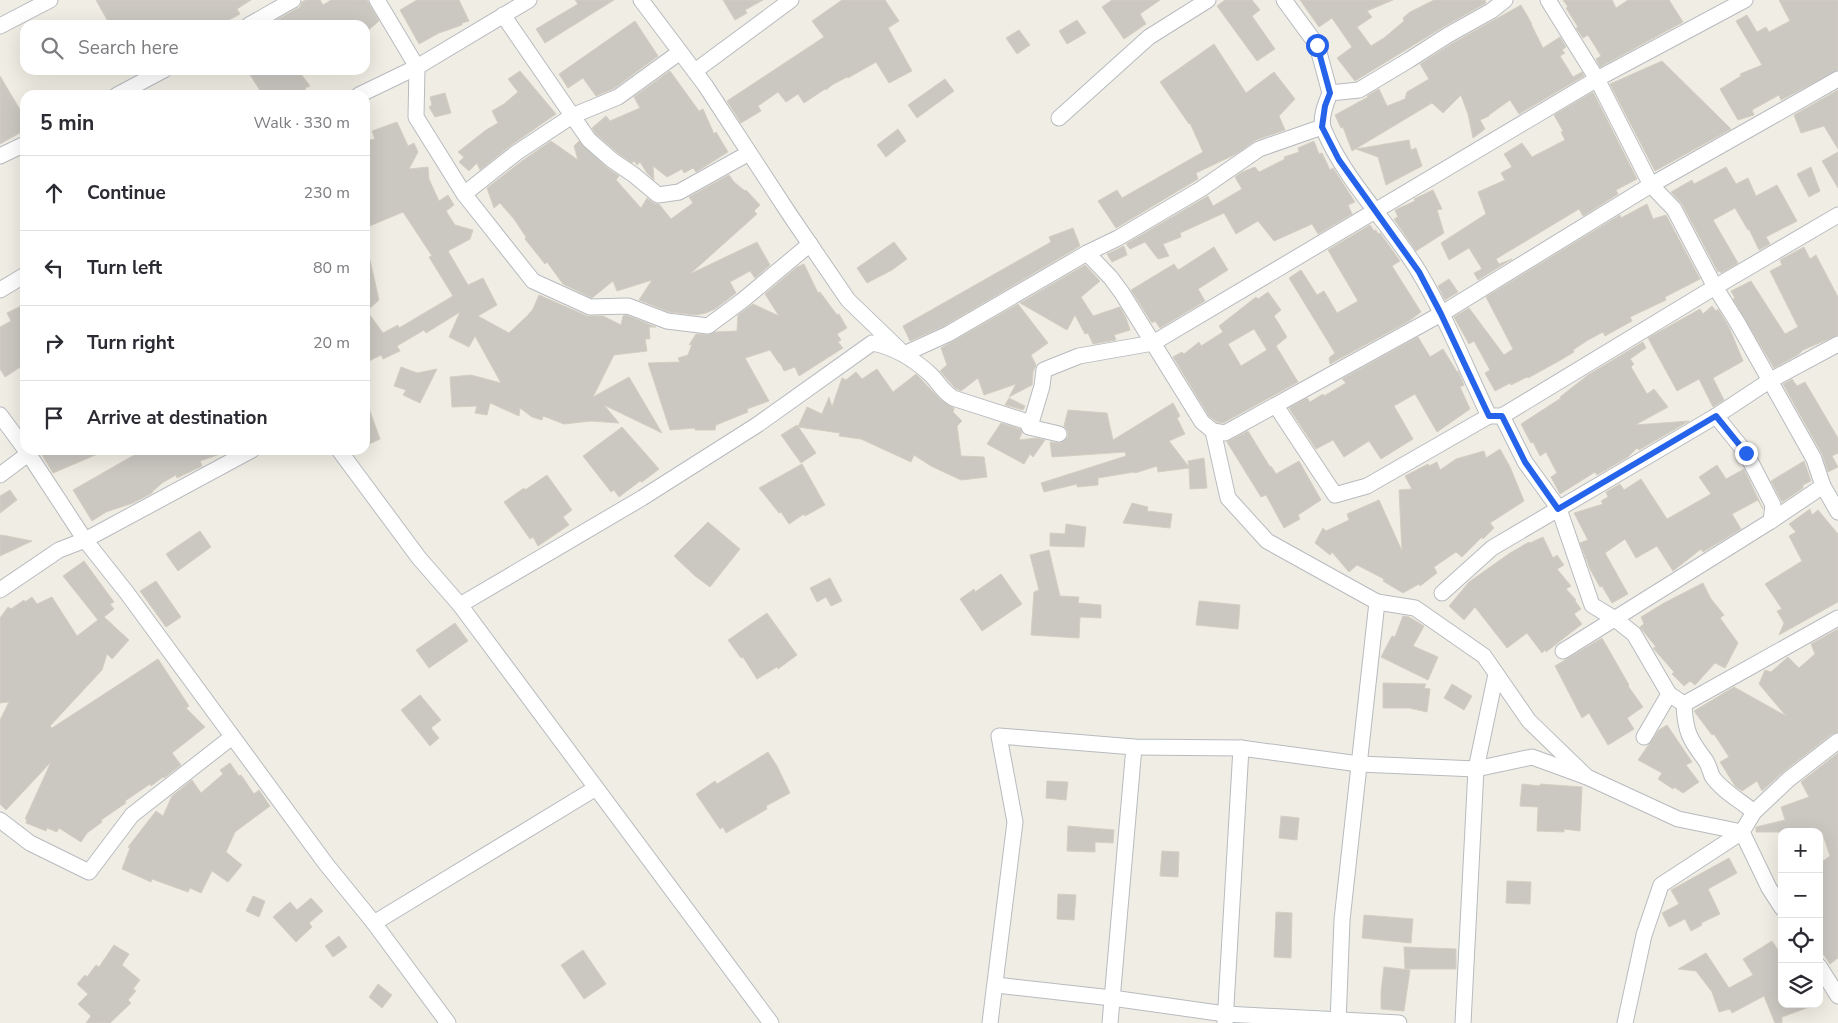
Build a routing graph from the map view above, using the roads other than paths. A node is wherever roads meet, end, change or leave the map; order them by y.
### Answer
1 (50, 0) edge
2 (293, 0) edge
3 (376, 0) edge
4 (529, 0) edge
5 (641, 0) edge
6 (791, 0) edge
7 (1208, 0) edge
8 (1284, 0) edge
9 (1505, 0) edge
10 (1548, 0) edge
11 (1745, 0) edge
12 (270, 6) edge
13 (504, 15) junction
14 (255, 20) edge
15 (0, 26) edge
16 (680, 52) junction
17 (416, 67) junction
18 (695, 71) junction
19 (155, 75) edge
20 (1597, 79) junction
21 (1838, 80) edge
22 (126, 90) edge
23 (369, 90) edge
24 (1330, 93) junction
25 (572, 116) junction
26 (1060, 118) dead end
27 (1322, 127) junction
28 (20, 146) edge
29 (749, 152) junction
30 (0, 156) edge
31 (1651, 185) junction
32 (464, 194) junction
33 (1376, 210) junction
34 (1838, 215) edge
35 (810, 244) junction
36 (1087, 252) junction
37 (20, 278) edge
38 (1715, 287) junction
39 (0, 290) edge
40 (1441, 314) junction
41 (1153, 343) junction
42 (1838, 344) edge
43 (904, 354) junction
44 (1769, 381) junction
45 (1276, 406) junction
46 (0, 414) edge
47 (1495, 416) junction
48 (1716, 416) junction
49 (1031, 423) junction
50 (1213, 431) junction
51 (1059, 434) dead end
52 (20, 442) edge
53 (22, 455) edge
54 (29, 455) edge
55 (243, 455) edge
56 (343, 455) edge
57 (0, 475) edge
58 (1832, 498) edge
59 (1558, 509) junction
60 (1771, 521) junction
61 (85, 540) junction
62 (0, 590) edge
63 (1442, 593) dead end
64 (1377, 602) junction
65 (460, 605) junction
66 (1838, 618) edge
67 (1615, 619) junction
68 (1563, 651) dead end
69 (1496, 674) junction
70 (1669, 694) junction
71 (1684, 704) junction
72 (232, 737) junction
73 (1644, 737) dead end
74 (1838, 741) edge
75 (1134, 747) junction
76 (1241, 748) junction
77 (1359, 764) junction
78 (1476, 770) junction
79 (1587, 777) junction
80 (596, 788) junction
81 (1754, 812) junction
82 (0, 820) edge
83 (1742, 832) junction
84 (1778, 902) edge
85 (374, 923) junction
86 (1823, 972) edge
87 (996, 985) junction
88 (1838, 996) edge
89 (1112, 998) junction
90 (1225, 1018) edge
91 (1338, 1021) edge
92 (448, 1023) edge
93 (772, 1023) edge
94 (990, 1023) edge
95 (1110, 1023) edge
96 (1399, 1023) edge
97 (1463, 1023) edge
98 (1625, 1023) edge

1 - 15 street
2 - 12 street
3 - 17 street
4 - 13 street
5 - 16 street
6 - 18 street
7 - 26 street
8 - 24 street
9 - 24 street
10 - 20 street
11 - 20 street
12 - 14 street
13 - 17 street
13 - 25 street
16 - 18 street
16 - 25 street
17 - 23 street
17 - 32 street
18 - 29 street
19 - 22 street
20 - 31 street
20 - 33 street
21 - 31 street
24 - 27 street
25 - 29 street
25 - 32 street
27 - 33 street
27 - 36 street
28 - 30 street
29 - 35 street
31 - 38 street
31 - 40 street
32 - 35 street
33 - 40 street
33 - 41 street
34 - 38 street
35 - 43 street
36 - 41 street
36 - 43 street
37 - 39 street
38 - 44 street
38 - 47 street
40 - 45 street
40 - 47 street
41 - 49 street
41 - 50 street
42 - 44 street
43 - 49 street
43 - 65 street
44 - 48 street
44 - 58 street
45 - 47 street
45 - 50 street
46 - 52 street
47 - 59 street
48 - 59 street
48 - 60 street
49 - 51 street
50 - 64 street
53 - 57 street
54 - 61 street
55 - 61 street
56 - 65 street
58 - 60 street
59 - 63 street
59 - 67 street
60 - 67 street
61 - 62 street
61 - 72 street
64 - 69 street
64 - 77 street
65 - 80 street
66 - 71 street
67 - 68 street
67 - 70 street
69 - 78 street
69 - 79 street
70 - 71 street
70 - 73 street
71 - 81 street
72 - 82 street
72 - 85 street
74 - 81 street
75 - 76 street
75 - 87 street
75 - 89 street
76 - 77 street
76 - 90 street
77 - 78 street
77 - 91 street
78 - 79 street
78 - 97 street
79 - 83 street
80 - 85 street
80 - 93 street
81 - 83 street
83 - 84 street
83 - 98 street
85 - 92 street
86 - 88 street
87 - 89 street
87 - 94 street
89 - 90 street
89 - 95 street
90 - 91 street
91 - 96 street

